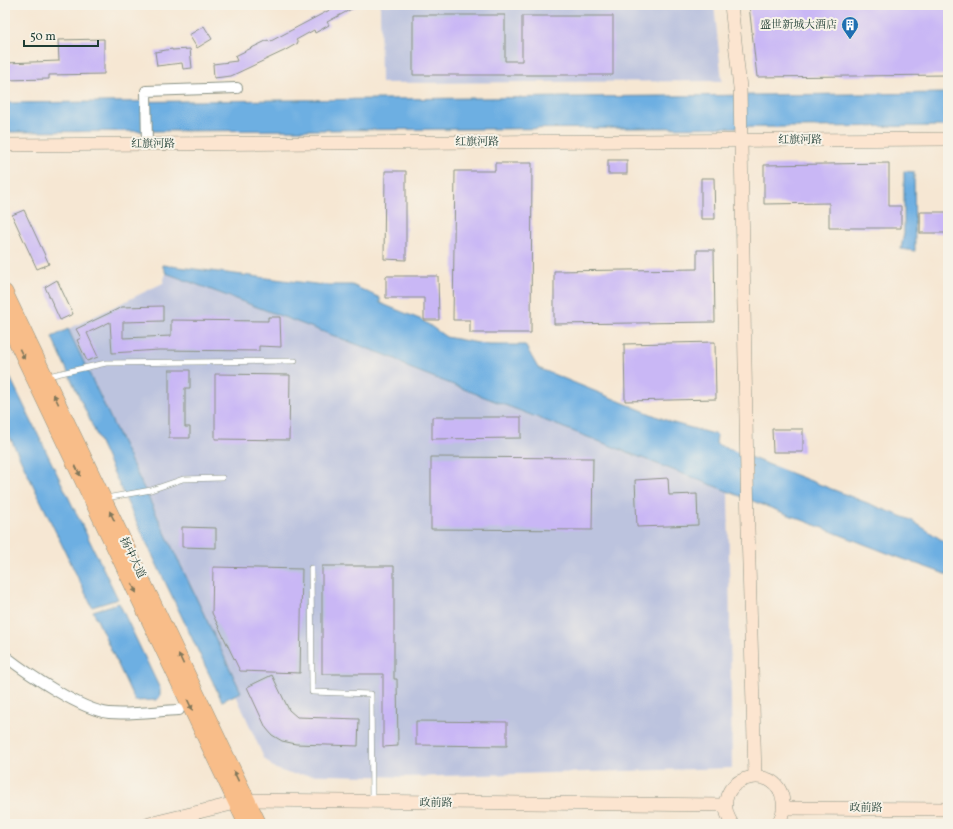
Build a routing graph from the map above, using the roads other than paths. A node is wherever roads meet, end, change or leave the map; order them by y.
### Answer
1 (731, 5) edge
2 (237, 88) dead end
3 (741, 137) junction
4 (948, 139) edge
5 (147, 144) junction
6 (5, 146) edge
7 (5, 292) edge
8 (5, 318) edge
9 (295, 361) dead end
10 (46, 377) junction
11 (222, 478) dead end
12 (104, 498) junction
13 (311, 568) dead end
14 (5, 656) edge
15 (179, 710) dead end
16 (755, 776) junction
17 (242, 802) junction
18 (372, 802) junction
19 (725, 805) junction
20 (784, 808) junction
21 (948, 809) edge
22 (149, 824) edge
23 (246, 824) edge
24 (259, 824) edge
25 (732, 824) edge
26 (777, 824) edge

1 - 3 street
2 - 5 street
3 - 4 street, 红旗河路
3 - 5 street, 红旗河路
3 - 16 street
5 - 6 street, 红旗河路
7 - 10 main road, 扬中大道
8 -> 17 main road, 扬中大道
9 - 10 lane
12 -> 10 main road, 扬中大道
11 - 12 lane
17 -> 12 main road, 扬中大道
13 - 18 lane
14 - 15 street
16 - 19 street
16 - 20 street
17 - 18 street, 政前路
17 - 22 street, 政前路
17 - 23 main road, 扬中大道
17 - 24 main road, 扬中大道
18 - 19 street, 政前路
19 - 25 street
20 - 21 street, 政前路
20 - 26 street

